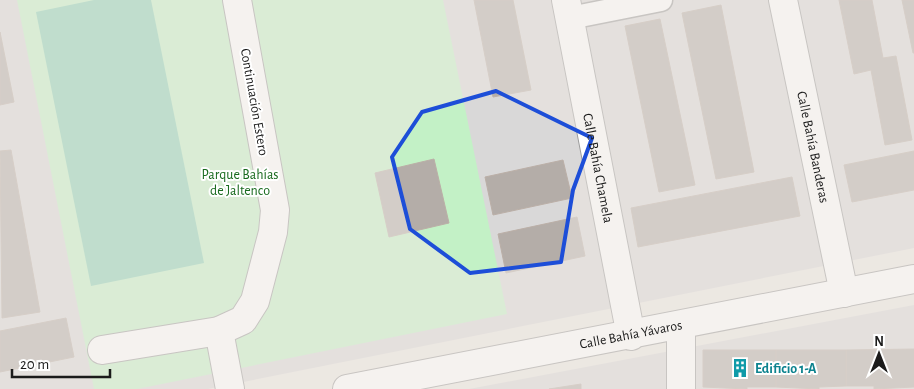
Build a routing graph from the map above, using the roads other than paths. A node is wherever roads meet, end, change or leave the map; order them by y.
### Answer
1 (236, 0) edge
2 (661, 0) edge
3 (783, 0) edge
4 (568, 9) edge
5 (914, 279) edge
6 (844, 293) junction
7 (681, 326) junction
8 (219, 331) junction
9 (631, 336) junction
10 (102, 350) dead end
11 (230, 389) edge
12 (347, 389) edge
13 (681, 389) edge

1 - 8 street, Continuación Estero
2 - 4 street
3 - 6 street, Calle Bahía Banderas
4 - 9 street, Calle Bahía Chamela
5 - 6 street, Calle Bahía Yávaros
6 - 7 street, Calle Bahía Yávaros
7 - 9 street, Calle Bahía Yávaros
7 - 13 street
8 - 10 street, Continuación Estero
8 - 11 street
9 - 12 street, Calle Bahía Yávaros

